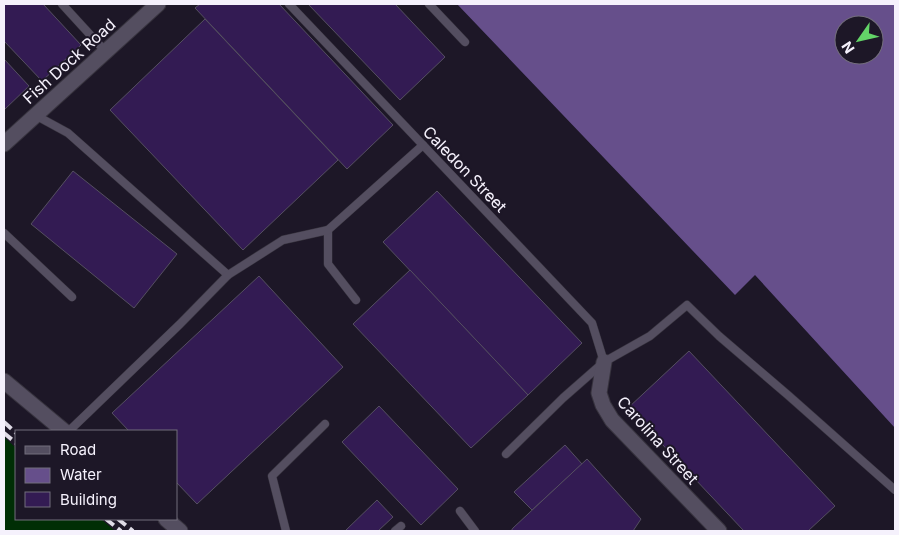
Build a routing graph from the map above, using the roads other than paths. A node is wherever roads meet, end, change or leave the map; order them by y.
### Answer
1 (62, 4) edge
2 (158, 4) edge
3 (289, 4) edge
4 (429, 4) edge
5 (465, 42) dead end
6 (105, 51) junction
7 (35, 115) junction
8 (4, 144) edge
9 (423, 145) junction
10 (328, 230) junction
11 (4, 233) edge
12 (228, 275) junction
13 (72, 297) dead end
14 (356, 300) dead end
15 (604, 362) junction
16 (4, 381) edge
17 (325, 424) dead end
18 (63, 430) edge
19 (70, 430) edge
20 (506, 454) dead end
21 (895, 490) edge
22 (460, 511) dead end
23 (167, 520) edge
24 (180, 531) edge
25 (286, 531) edge
26 (475, 531) edge
27 (719, 531) edge

1 - 6 lane
2 - 6 street, Fish Dock Road
3 - 9 lane, Caledon Street
4 - 5 lane
6 - 7 street, Fish Dock Road
7 - 8 street, Fish Dock Road
7 - 12 lane
9 - 10 lane
9 - 15 lane, Caledon Street
10 - 12 lane
10 - 14 lane
11 - 13 lane
12 - 19 lane
15 - 20 lane
15 - 21 lane
15 - 27 street, Carolina Street
16 - 18 street
17 - 25 lane
22 - 26 lane
23 - 24 street

